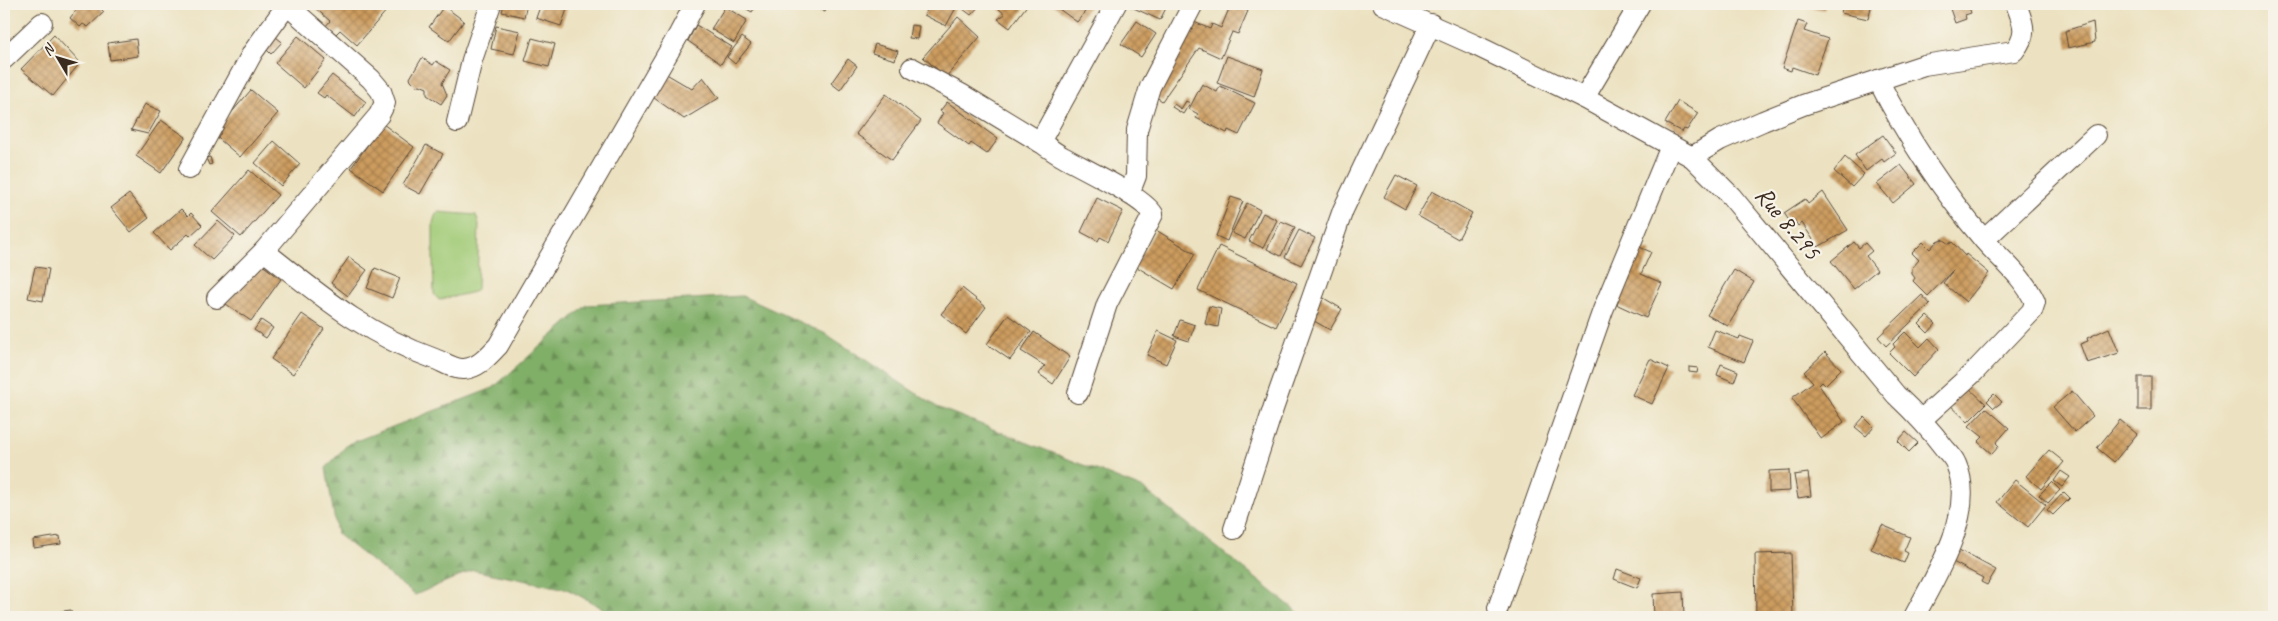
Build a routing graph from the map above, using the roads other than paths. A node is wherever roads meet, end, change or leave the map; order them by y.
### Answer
1 (287, 4) edge
2 (490, 4) edge
3 (694, 4) edge
4 (1116, 4) edge
5 (1193, 4) edge
6 (1383, 4) edge
7 (1640, 4) edge
8 (2016, 4) edge
9 (42, 23) dead end
10 (1431, 24) junction
11 (4, 59) edge
12 (912, 68) dead end
13 (1878, 80) junction
14 (1584, 98) junction
15 (457, 122) dead end
16 (2096, 135) dead end
17 (1040, 142) junction
18 (1670, 146) junction
19 (1692, 157) junction
20 (189, 169) dead end
21 (1129, 194) junction
22 (1984, 240) junction
23 (264, 251) junction
24 (218, 298) dead end
25 (1078, 393) dead end
26 (1922, 419) junction
27 (1234, 529) dead end
28 (1498, 608) dead end
29 (1914, 617) edge

1 - 20 street
1 - 23 street
2 - 15 street
3 - 23 street
4 - 17 street
5 - 21 street
6 - 10 street, Rue 8.295
7 - 14 street
8 - 13 street
9 - 11 street
10 - 14 street, Rue 8.295
10 - 27 street
12 - 17 street
13 - 19 street
13 - 22 street
14 - 18 street, Rue 8.295
16 - 22 street
17 - 21 street
18 - 19 street, Rue 8.295
18 - 28 street
19 - 26 street, Rue 8.295
21 - 25 street
22 - 26 street
23 - 24 street
26 - 29 street, Rue 8.295

